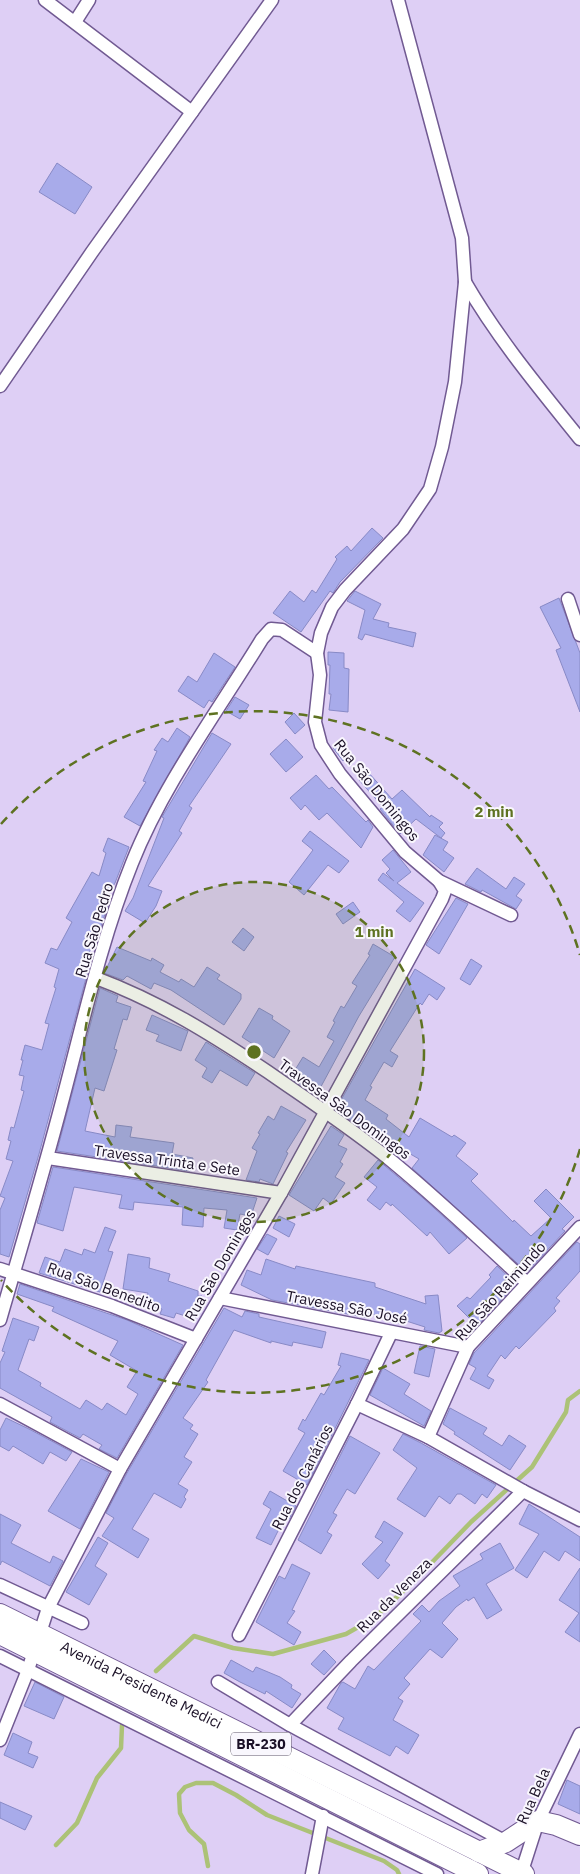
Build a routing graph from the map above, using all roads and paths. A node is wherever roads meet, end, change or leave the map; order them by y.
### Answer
1 (45, 0) edge
2 (89, 0) edge
3 (272, 0) edge
4 (398, 0) edge
5 (75, 22) junction
6 (192, 112) junction
7 (465, 282) junction
8 (0, 386) edge
9 (580, 439) edge
10 (568, 598) dead end
11 (580, 634) edge
12 (317, 653) junction
13 (440, 882) junction
14 (511, 915) dead end
15 (96, 978) junction
16 (326, 1111) junction
17 (48, 1158) junction
18 (281, 1193) junction
19 (580, 1227) edge
20 (0, 1269) edge
21 (13, 1273) junction
22 (526, 1282) junction
23 (220, 1298) junction
24 (0, 1320) edge
25 (391, 1333) junction
26 (196, 1339) junction
27 (468, 1347) junction
28 (0, 1404) edge
29 (357, 1404) junction
30 (428, 1437) junction
31 (120, 1469) junction
32 (522, 1490) junction
33 (580, 1520) edge
34 (0, 1585) edge
35 (48, 1608) junction
36 (0, 1614) edge
37 (82, 1623) dead end
38 (0, 1634) edge
39 (239, 1634) dead end
40 (38, 1642) junction
41 (0, 1656) edge
42 (28, 1670) junction
43 (218, 1682) dead end
44 (290, 1725) junction
45 (580, 1734) edge
46 (0, 1740) edge
47 (323, 1816) junction
48 (538, 1821) junction
49 (580, 1835) edge
50 (506, 1842) junction
51 (479, 1852) junction
52 (312, 1874) edge
53 (437, 1874) edge
54 (478, 1874) edge
55 (522, 1874) edge

1 - 5 street
2 - 5 street
3 - 6 street
4 - 7 street, Rua São Domingos
5 - 6 street
6 - 8 street
7 - 9 street
7 - 12 street, Rua São Domingos
10 - 11 street
12 - 13 street, Rua São Domingos
12 - 15 street, Rua São Pedro
13 - 14 street, Rua São Domingos
13 - 16 street, Rua São Domingos
15 - 16 street, Travessa São Domingos
15 - 17 street, Rua São Pedro
16 - 18 street, Rua São Domingos
16 - 22 street, Travessa São Domingos
17 - 18 street, Travessa Trinta e Sete
17 - 21 street, Rua São Pedro
18 - 23 street, Rua São Domingos
19 - 22 street, Rua São Raimundo
20 - 21 street, Rua São Benedito
21 - 24 street, Rua São Pedro
21 - 26 street, Rua São Benedito
22 - 27 street, Rua São Raimundo
23 - 25 street, Travessa São José
23 - 26 street, Rua São Domingos
25 - 27 street, Travessa São José
25 - 29 street, Rua dos Canários
26 - 31 street, Rua São Domingos
27 - 30 street, Rua São Raimundo
28 - 31 street
29 - 30 street
29 - 39 street, Rua dos Canários
30 - 32 street
31 - 35 street, Rua São Domingos
32 - 33 street
32 - 44 street, Rua da Veneza
34 - 35 street
35 - 37 street
35 - 40 street, Rua São Domingos
36 - 40 main road, Avenida Presidente Medici / BR-230
38 - 40 main road, Avenida Presidente Medici / BR-230
40 - 42 street, Rua São Domingos
40 - 51 main road, Avenida Presidente Medici / BR-230
40 - 54 main road, Avenida Presidente Medici / BR-230
41 - 42 street
42 - 46 street, Rua São Domingos
42 - 47 street
43 - 44 street
44 - 50 street
45 - 48 street, Rua Bela
47 - 52 street
47 - 53 street
48 - 49 main road
48 - 50 main road
48 - 55 street, Rua Bela
50 - 51 main road
51 - 55 main road, Avenida Presidente Medici / BR-230

